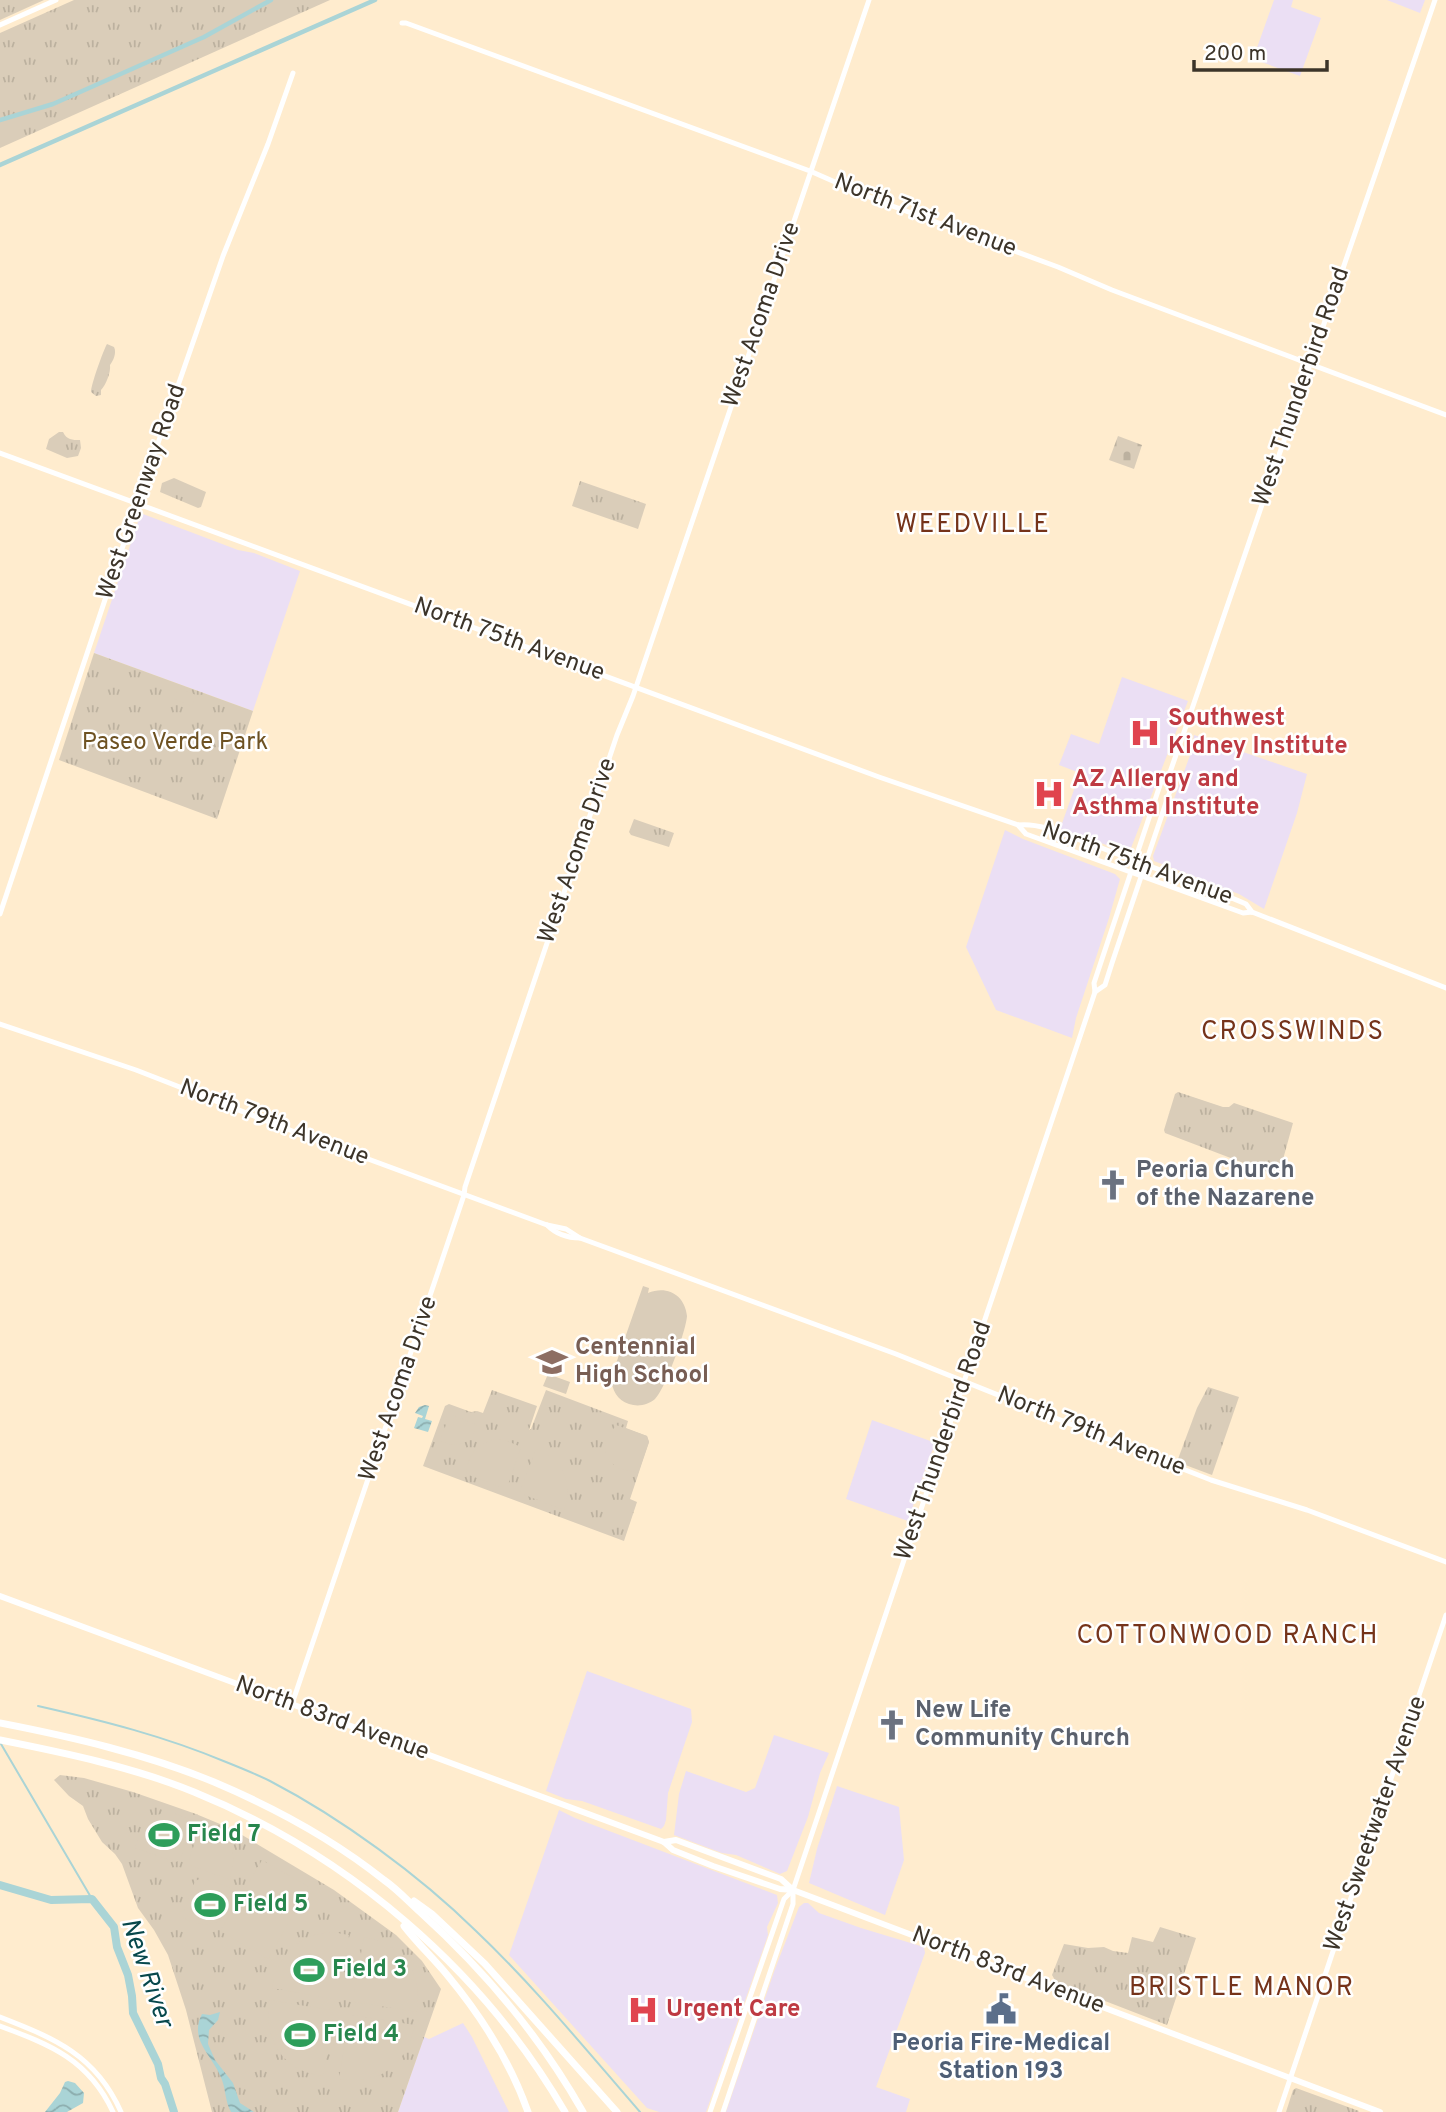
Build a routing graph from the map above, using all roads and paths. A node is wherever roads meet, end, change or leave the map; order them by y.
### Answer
1 (56, 0) edge
2 (869, 0) edge
3 (1435, 0) edge
4 (402, 23) dead end
5 (0, 24) edge
6 (293, 74) dead end
7 (810, 170) junction
8 (1310, 364) junction
9 (1446, 415) edge
10 (0, 453) edge
11 (138, 504) junction
12 (635, 687) junction
13 (1169, 775) junction
14 (1018, 825) junction
15 (1134, 860) junction
16 (1145, 864) junction
17 (1130, 872) junction
18 (1141, 875) junction
19 (1252, 912) junction
20 (0, 914) edge
21 (1446, 988) edge
22 (1096, 992) junction
23 (0, 1024) edge
24 (464, 1195) junction
25 (964, 1382) junction
26 (1446, 1562) edge
27 (0, 1596) edge
28 (1446, 1615) edge
29 (292, 1704) junction
30 (0, 1723) edge
31 (0, 1740) edge
32 (664, 1842) junction
33 (385, 1880) junction
34 (793, 1890) junction
35 (393, 1912) junction
36 (0, 2017) edge
37 (0, 2026) edge
38 (1291, 2078) junction
39 (113, 2112) edge
40 (121, 2112) edge
41 (528, 2112) edge
42 (565, 2112) edge
43 (583, 2112) edge
44 (617, 2112) edge
45 (710, 2112) edge
46 (723, 2112) edge
47 (1279, 2112) edge
48 (1380, 2112) edge

1 - 5 street
2 - 7 street, West Acoma Drive
3 - 8 street, West Thunderbird Road
4 - 7 street, North 71st Avenue
6 - 11 street, West Greenway Road
7 - 8 street, North 71st Avenue
7 - 12 street, West Acoma Drive
8 - 9 street, North 71st Avenue
8 - 13 street, West Thunderbird Road
10 - 11 street, North 75th Avenue
11 - 12 street, North 75th Avenue
11 - 20 street, West Greenway Road
12 - 14 street, North 75th Avenue
12 - 24 street, West Acoma Drive
13 - 15 street, West Thunderbird Road
13 - 16 street, West Thunderbird Road
14 - 15 street, North 75th Avenue
14 - 17 street, North 75th Avenue
15 - 16 street, North 75th Avenue
15 - 17 street, West Thunderbird Road
16 - 18 street, West Thunderbird Road
16 - 19 street, North 75th Avenue
17 - 18 street, North 75th Avenue
17 - 22 street, West Thunderbird Road
18 - 19 street, North 75th Avenue
18 - 22 street, West Thunderbird Road
19 - 21 street, North 75th Avenue
22 - 25 street, West Thunderbird Road
23 - 24 street, North 79th Avenue
24 - 25 street, North 79th Avenue
24 - 29 street, West Acoma Drive
25 - 26 street, North 79th Avenue
25 - 34 street, West Thunderbird Road
27 - 29 main road, North 83rd Avenue
28 - 38 street, West Sweetwater Avenue
29 - 32 main road, North 83rd Avenue
30 - 33 highway
31 - 35 highway
32 - 34 main road, North 83rd Avenue
32 - 34 main road, North 83rd Avenue
33 - 43 highway
33 - 44 highway
34 - 38 main road, North 83rd Avenue
34 - 45 street, West Thunderbird Road
34 - 46 street, West Thunderbird Road
35 - 41 highway
35 - 42 highway
36 - 40 street
37 - 39 street
38 - 47 street, West Sweetwater Avenue
38 - 48 main road, North 83rd Avenue

